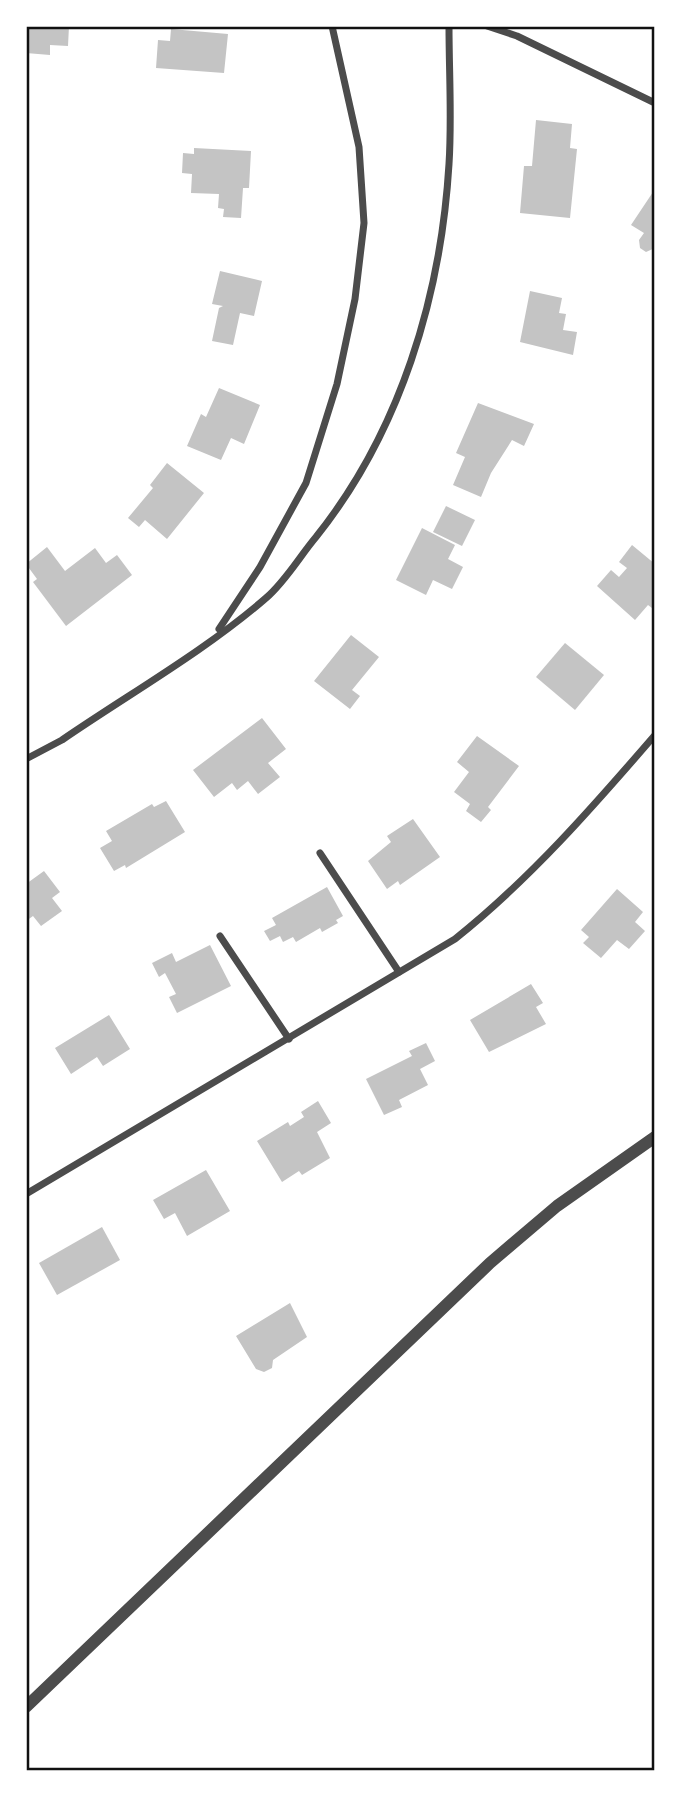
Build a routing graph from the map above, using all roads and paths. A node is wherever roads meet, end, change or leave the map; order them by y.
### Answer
1 (332, 26) edge
2 (449, 26) edge
3 (487, 26) edge
4 (655, 103) edge
5 (215, 636) junction
6 (655, 735) edge
7 (26, 759) edge
8 (320, 853) dead end
9 (220, 936) dead end
10 (399, 972) junction
11 (289, 1039) junction
12 (655, 1137) edge
13 (26, 1194) edge
14 (26, 1707) edge

1 - 5 street
2 - 5 street
3 - 4 street
5 - 7 street
6 - 10 street
8 - 10 street
9 - 11 street
10 - 11 street
11 - 13 street
12 - 14 street

